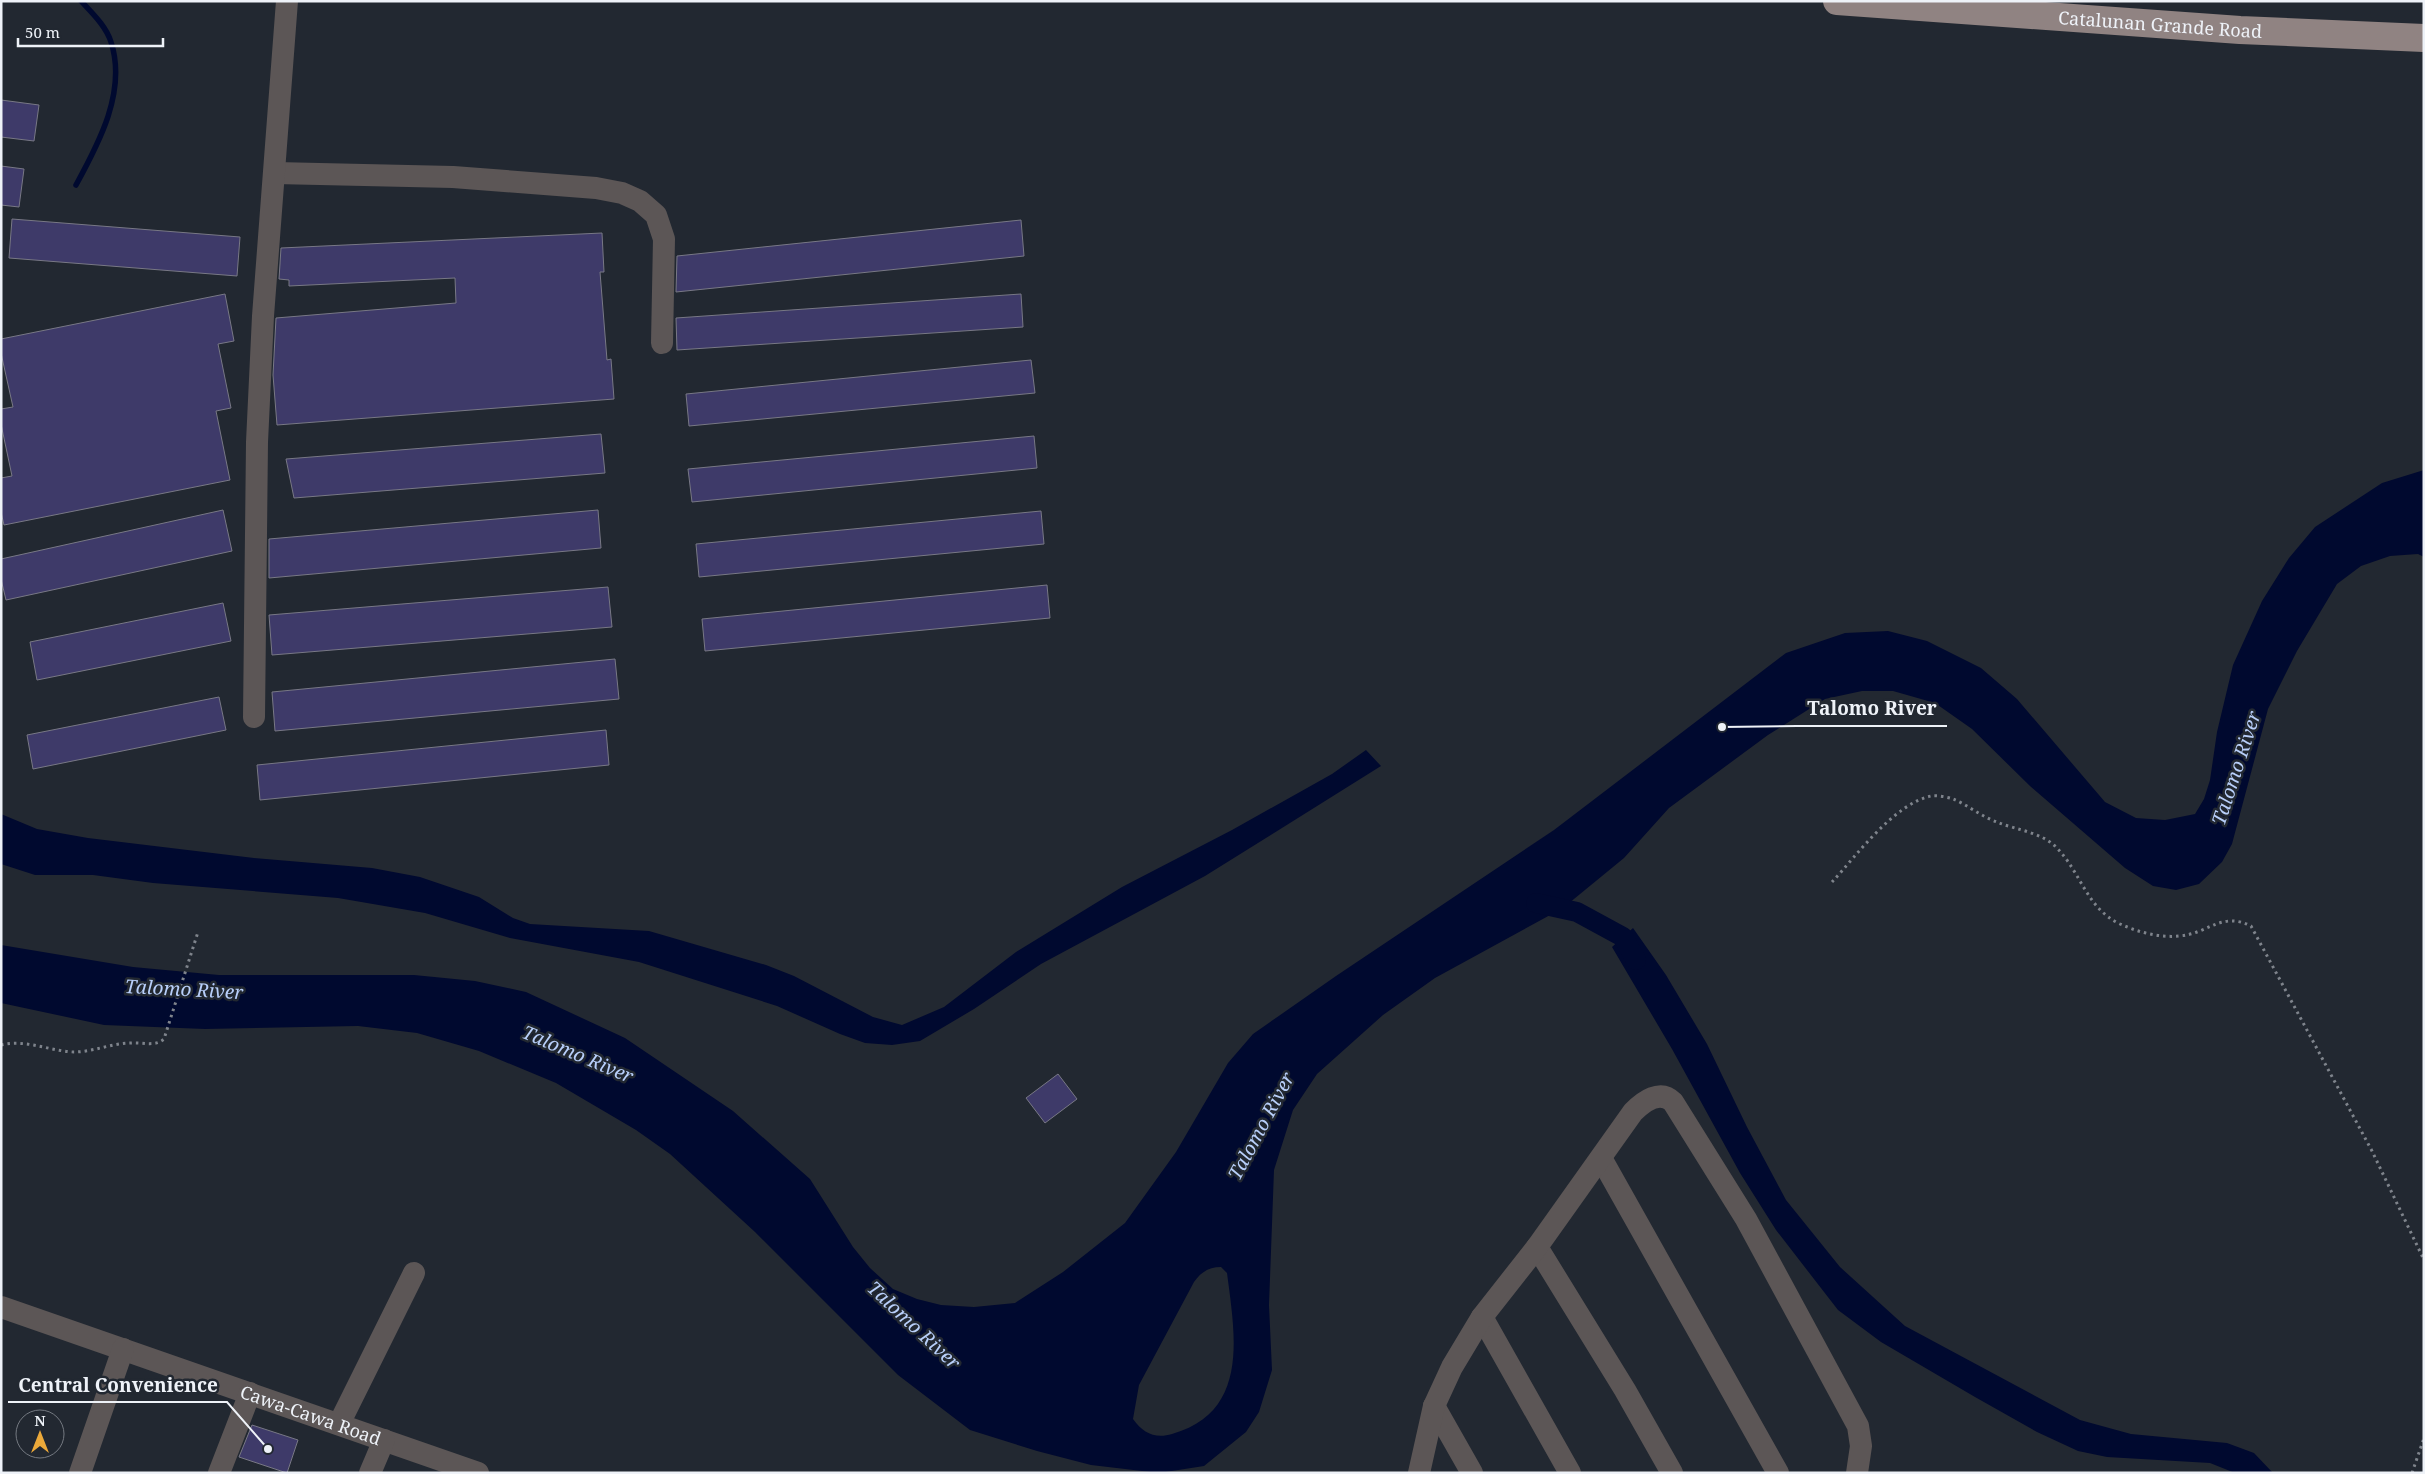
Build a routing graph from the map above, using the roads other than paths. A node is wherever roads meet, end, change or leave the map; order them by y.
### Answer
1 (287, 1) edge
2 (1836, 1) edge
3 (2424, 38) edge
4 (274, 173) junction
5 (662, 343) dead end
6 (254, 717) dead end
7 (1600, 1158) junction
8 (1537, 1247) junction
9 (414, 1273) dead end
10 (1, 1307) edge
11 (1482, 1317) junction
12 (123, 1349) junction
13 (250, 1393) junction
14 (1434, 1406) junction
15 (339, 1424) junction
16 (384, 1440) junction
17 (80, 1473) edge
18 (219, 1473) edge
19 (370, 1473) edge
20 (478, 1473) edge
21 (1419, 1473) edge
22 (1472, 1473) edge
23 (1570, 1473) edge
24 (1672, 1473) edge
25 (1778, 1473) edge
26 (1857, 1473) edge

1 - 4 street
2 - 3 main road, Catalunan Grande Road
4 - 5 street
4 - 6 street
7 - 8 street
7 - 25 street
7 - 26 street
8 - 11 street
8 - 24 street
9 - 15 street
10 - 12 street, Cawa-Cawa Road
11 - 14 street
11 - 23 street
12 - 13 street, Cawa-Cawa Road
12 - 17 street
13 - 15 street, Cawa-Cawa Road
13 - 18 street
14 - 21 street
14 - 22 street
15 - 16 street, Cawa-Cawa Road
16 - 19 street
16 - 20 street, Cawa-Cawa Road

